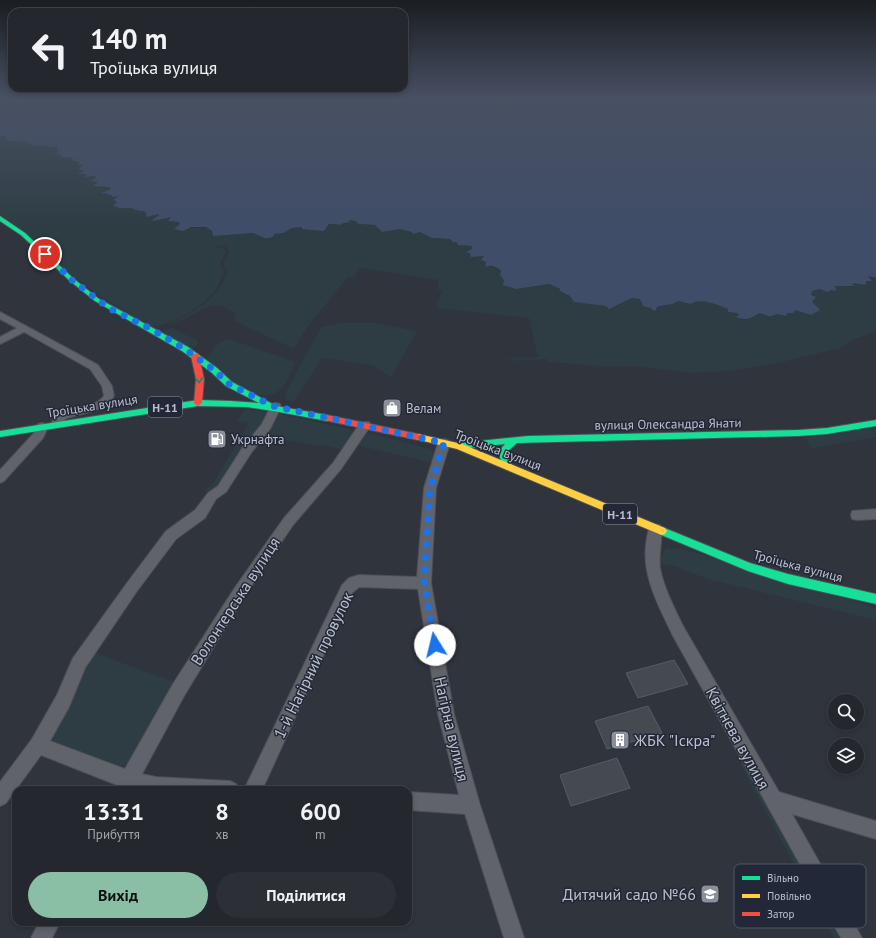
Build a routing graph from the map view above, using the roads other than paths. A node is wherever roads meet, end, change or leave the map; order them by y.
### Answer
1 (0, 218) edge
2 (0, 315) edge
3 (24, 328) junction
4 (0, 342) edge
5 (196, 356) junction
6 (198, 403) junction
7 (274, 407) junction
8 (876, 423) edge
9 (57, 424) junction
10 (365, 426) junction
11 (42, 427) junction
12 (0, 434) edge
13 (514, 441) junction
14 (451, 445) junction
15 (509, 467) junction
16 (0, 478) edge
17 (876, 514) edge
18 (857, 515) dead end
19 (655, 529) junction
20 (424, 583) junction
21 (876, 599) edge
22 (38, 745) junction
23 (127, 784) edge
24 (156, 786) edge
25 (255, 786) edge
26 (0, 797) edge
27 (772, 800) junction
28 (412, 801) edge
29 (471, 805) junction
30 (876, 830) edge
31 (809, 864) edge
32 (48, 926) edge
33 (846, 928) edge
34 (41, 938) edge
35 (514, 938) edge
36 (852, 938) edge

1 - 5 main road
2 - 3 street
3 - 4 street
3 - 9 street
5 -> 6 main road
5 - 7 main road
6 - 7 main road, Троїцька вулиця / Н-11
6 - 9 main road, Троїцька вулиця / Н-11
7 - 10 main road, Троїцька вулиця / Н-11
7 - 22 street
8 - 13 main road, вулиця Олександра Янати
9 - 11 main road, Троїцька вулиця / Н-11
10 - 14 main road, Троїцька вулиця / Н-11
10 - 23 street, Волонтерська вулиця
11 - 12 main road, Троїцька вулиця / Н-11
11 - 16 street
13 - 14 main road, вулиця Олександра Янати
13 - 15 main road
14 - 15 main road, Троїцька вулиця / Н-11
14 - 20 street, Нагірна вулиця
15 - 19 main road, Троїцька вулиця / Н-11
17 - 18 street
19 - 21 main road, Троїцька вулиця / Н-11
19 - 27 street, Квітнева вулиця
20 - 25 street, 1-й Нагірний провулок
20 - 29 street, Нагірна вулиця
22 - 23 street
22 - 26 street
23 - 24 street
27 - 30 street
27 - 31 street, Квітнева вулиця
28 - 29 street
29 - 35 street, Нагірна вулиця
32 - 34 street
33 - 36 street, Квітнева вулиця

